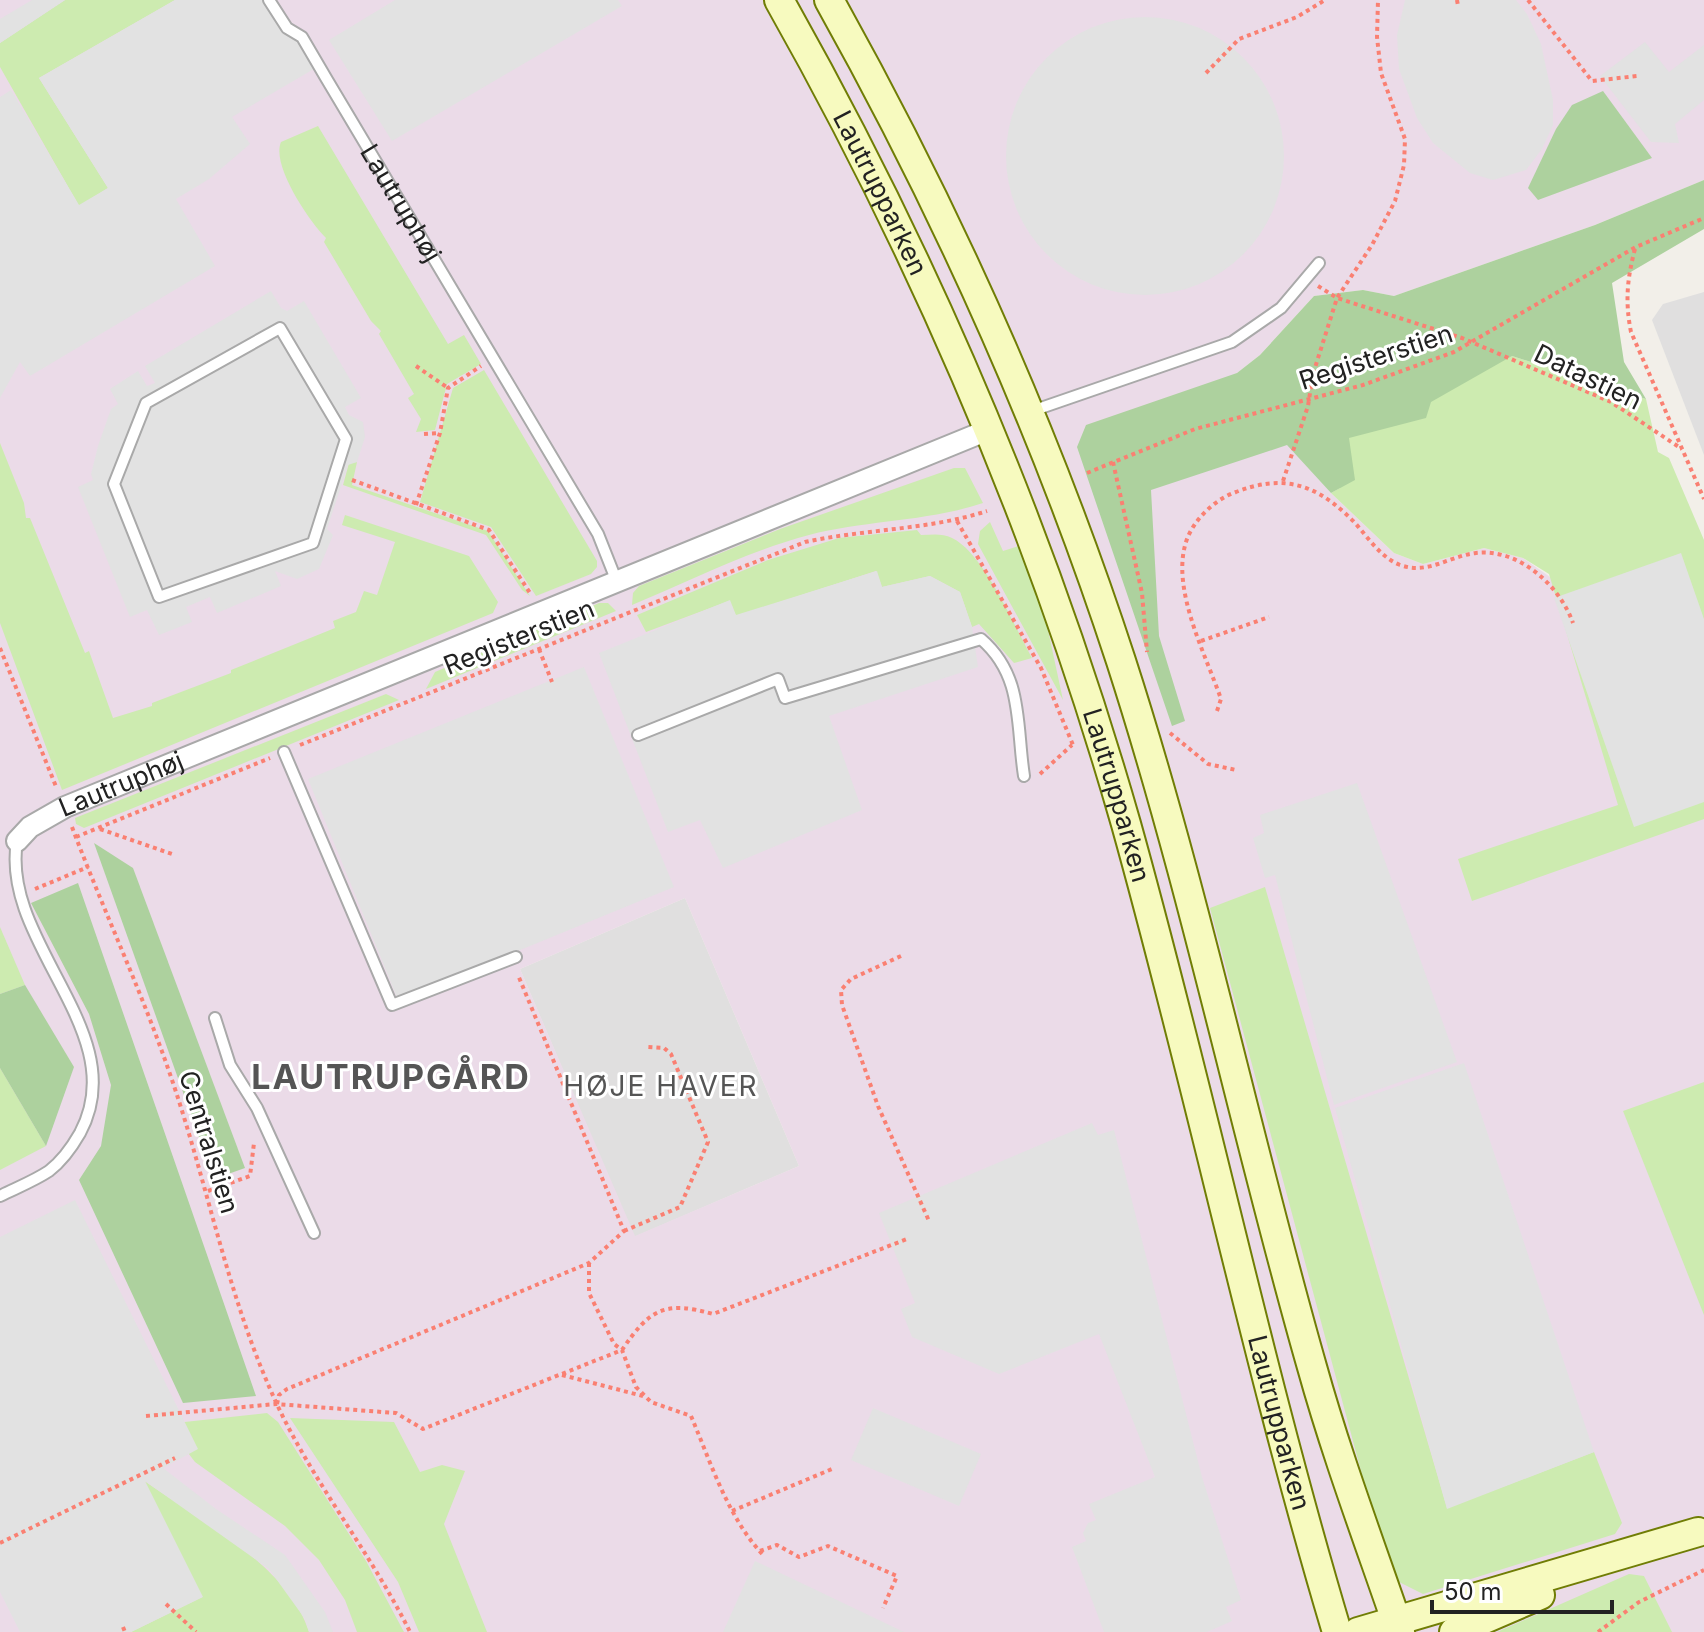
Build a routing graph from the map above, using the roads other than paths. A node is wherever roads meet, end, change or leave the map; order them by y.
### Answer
1 (269, 0) edge
2 (779, 0) edge
3 (829, 0) edge
4 (1319, 263) dead end
5 (1031, 411) junction
6 (988, 430) junction
7 (131, 435) joint
8 (617, 582) junction
9 (638, 735) dead end
10 (284, 752) road end
11 (1024, 776) road end
12 (17, 841) joint
13 (513, 958) road end
14 (215, 1018) dead end
15 (0, 1196) edge
16 (314, 1233) dead end
17 (1698, 1532) dead end
18 (1651, 1547) junction
19 (1398, 1627) edge
20 (1337, 1632) edge
21 (1358, 1632) edge
22 (1454, 1632) edge

1 - 8 lane, Lautruphøj
2 - 6 street, Lautrupparken
3 - 5 street, Lautrupparken
4 - 5 lane
5 - 6 street, Lautruphøj
5 - 19 street, Lautrupparken
6 - 8 street, Lautruphøj
6 - 20 street, Lautrupparken
7 - 7 lane
8 - 12 street, Lautruphøj
9 - 11 lane
10 - 13 lane
12 - 15 lane, Lautruphøj
14 - 16 lane
17 - 18 street
18 - 19 street
18 - 22 street
19 - 21 street

